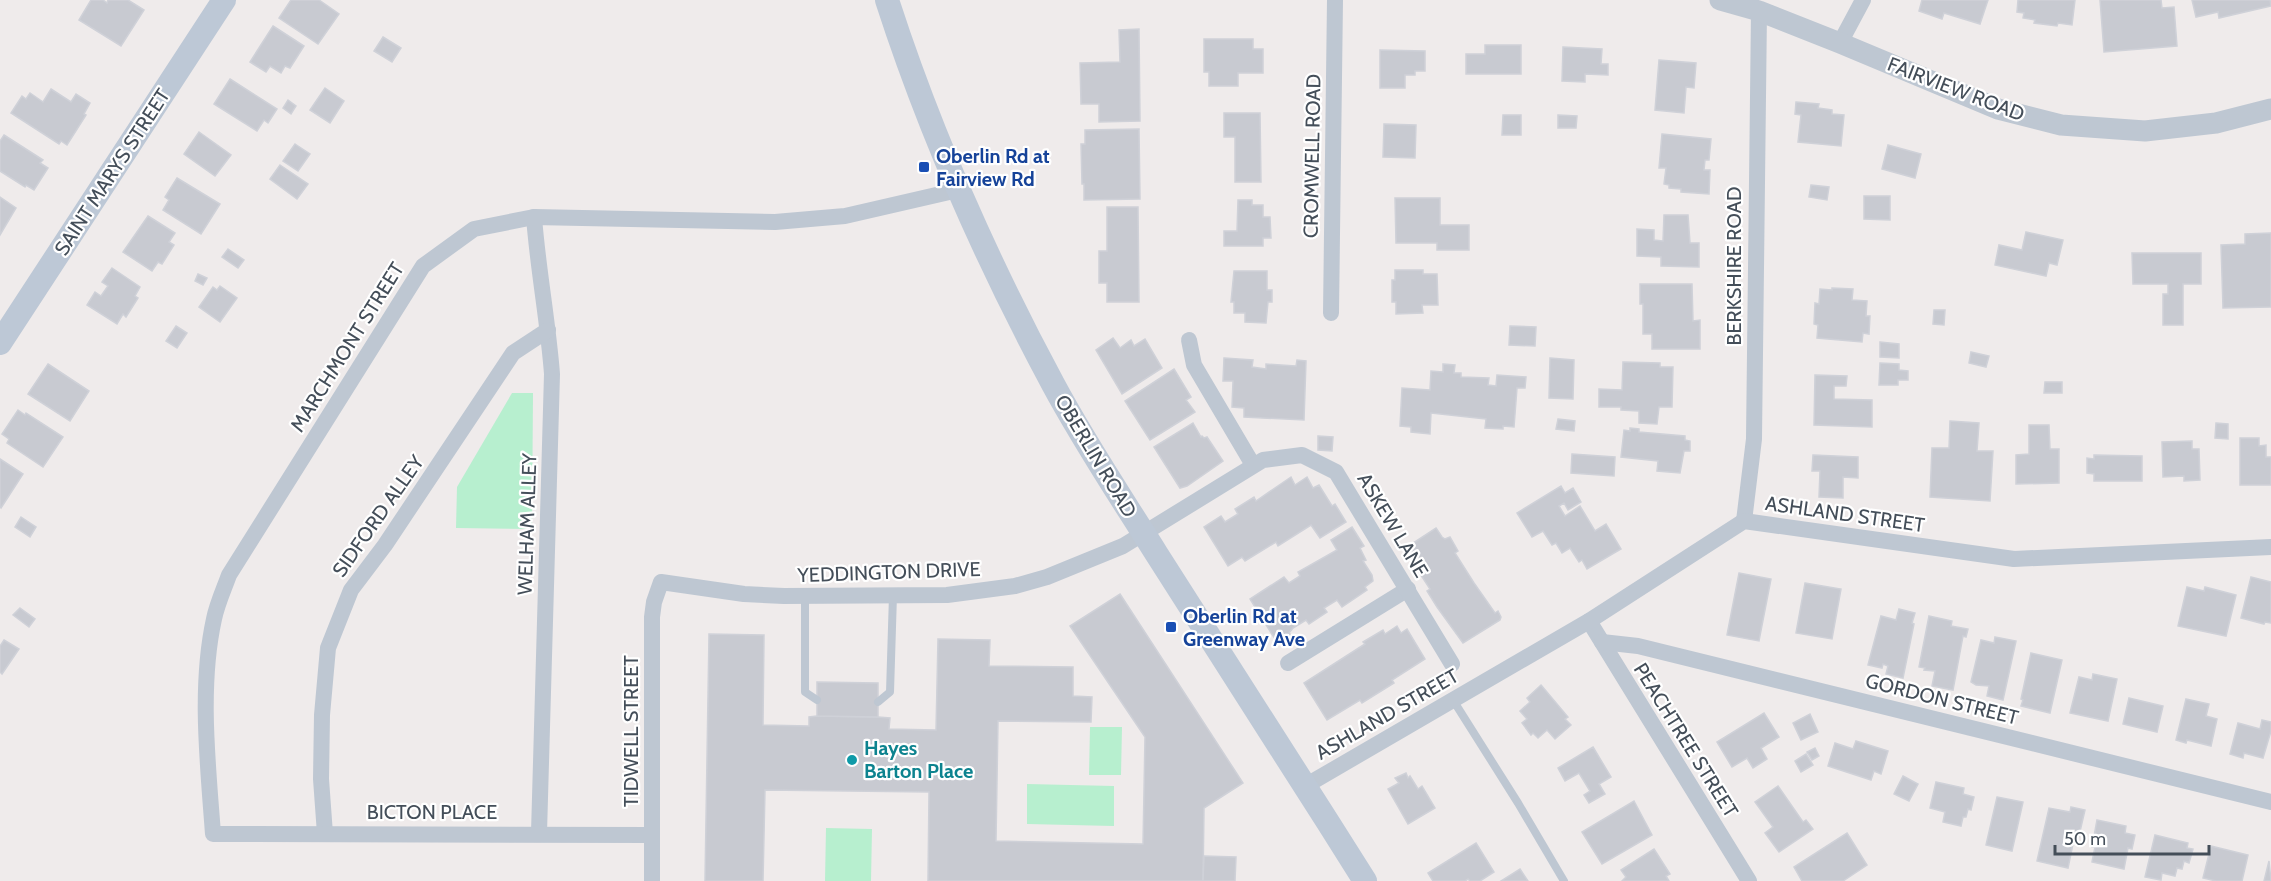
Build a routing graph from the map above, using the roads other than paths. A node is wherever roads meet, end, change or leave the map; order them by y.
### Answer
1 (224, 0) edge
2 (887, 0) edge
3 (1335, 0) edge
4 (1720, 0) edge
5 (1863, 0) edge
6 (1758, 11) junction
7 (1840, 43) junction
8 (2271, 109) edge
9 (958, 190) junction
10 (534, 217) junction
11 (1331, 313) dead end
12 (548, 330) junction
13 (1189, 340) dead end
14 (0, 343) edge
15 (1253, 465) junction
16 (1744, 521) junction
17 (1144, 534) junction
18 (2271, 547) edge
19 (661, 582) joint
20 (1408, 589) junction
21 (893, 595) junction
22 (805, 596) junction
23 (1589, 621) junction
24 (1602, 642) junction
25 (1288, 663) dead end
26 (1452, 664) dead end
27 (817, 700) dead end
28 (1453, 700) junction
29 (878, 702) dead end
30 (1305, 786) junction
31 (2271, 802) edge
32 (538, 833) junction
33 (213, 834) joint
34 (325, 834) junction
35 (652, 835) junction
36 (652, 881) edge
37 (1365, 881) edge
38 (1564, 881) edge
39 (1749, 881) edge

1 - 14 main road, SAINT MARYS STREET
2 - 9 main road, OBERLIN ROAD
3 - 11 street, CROMWELL ROAD
4 - 6 street, FAIRVIEW ROAD
5 - 7 street
6 - 7 street, FAIRVIEW ROAD
6 - 16 street, BERKSHIRE ROAD
7 - 8 street, FAIRVIEW ROAD
9 - 10 street, MARCHMONT STREET
9 - 17 main road, OBERLIN ROAD
10 - 12 street, WELHAM ALLEY
10 - 33 street, MARCHMONT STREET
12 - 32 street, WELHAM ALLEY
12 - 34 street, SIDFORD ALLEY
13 - 15 street
15 - 17 street, ASKEW LANE
15 - 20 street, ASKEW LANE
16 - 18 street, ASHLAND STREET
16 - 23 street, ASHLAND STREET
17 - 21 street, YEDDINGTON DRIVE
17 - 30 main road, OBERLIN ROAD
19 - 22 street, YEDDINGTON DRIVE
19 - 35 street, TIDWELL STREET
20 - 25 street
20 - 26 street, ASKEW LANE
21 - 22 street, YEDDINGTON DRIVE
21 - 29 lane
22 - 27 lane
23 - 24 street, PEACHTREE STREET
23 - 28 street, ASHLAND STREET
24 - 31 street, GORDON STREET
24 - 39 street, PEACHTREE STREET
28 - 30 street, ASHLAND STREET
28 - 38 lane
30 - 37 main road, OBERLIN ROAD
32 - 34 street, BICTON PLACE
32 - 35 street, BICTON PLACE
33 - 34 street, BICTON PLACE
35 - 36 street, TIDWELL STREET

